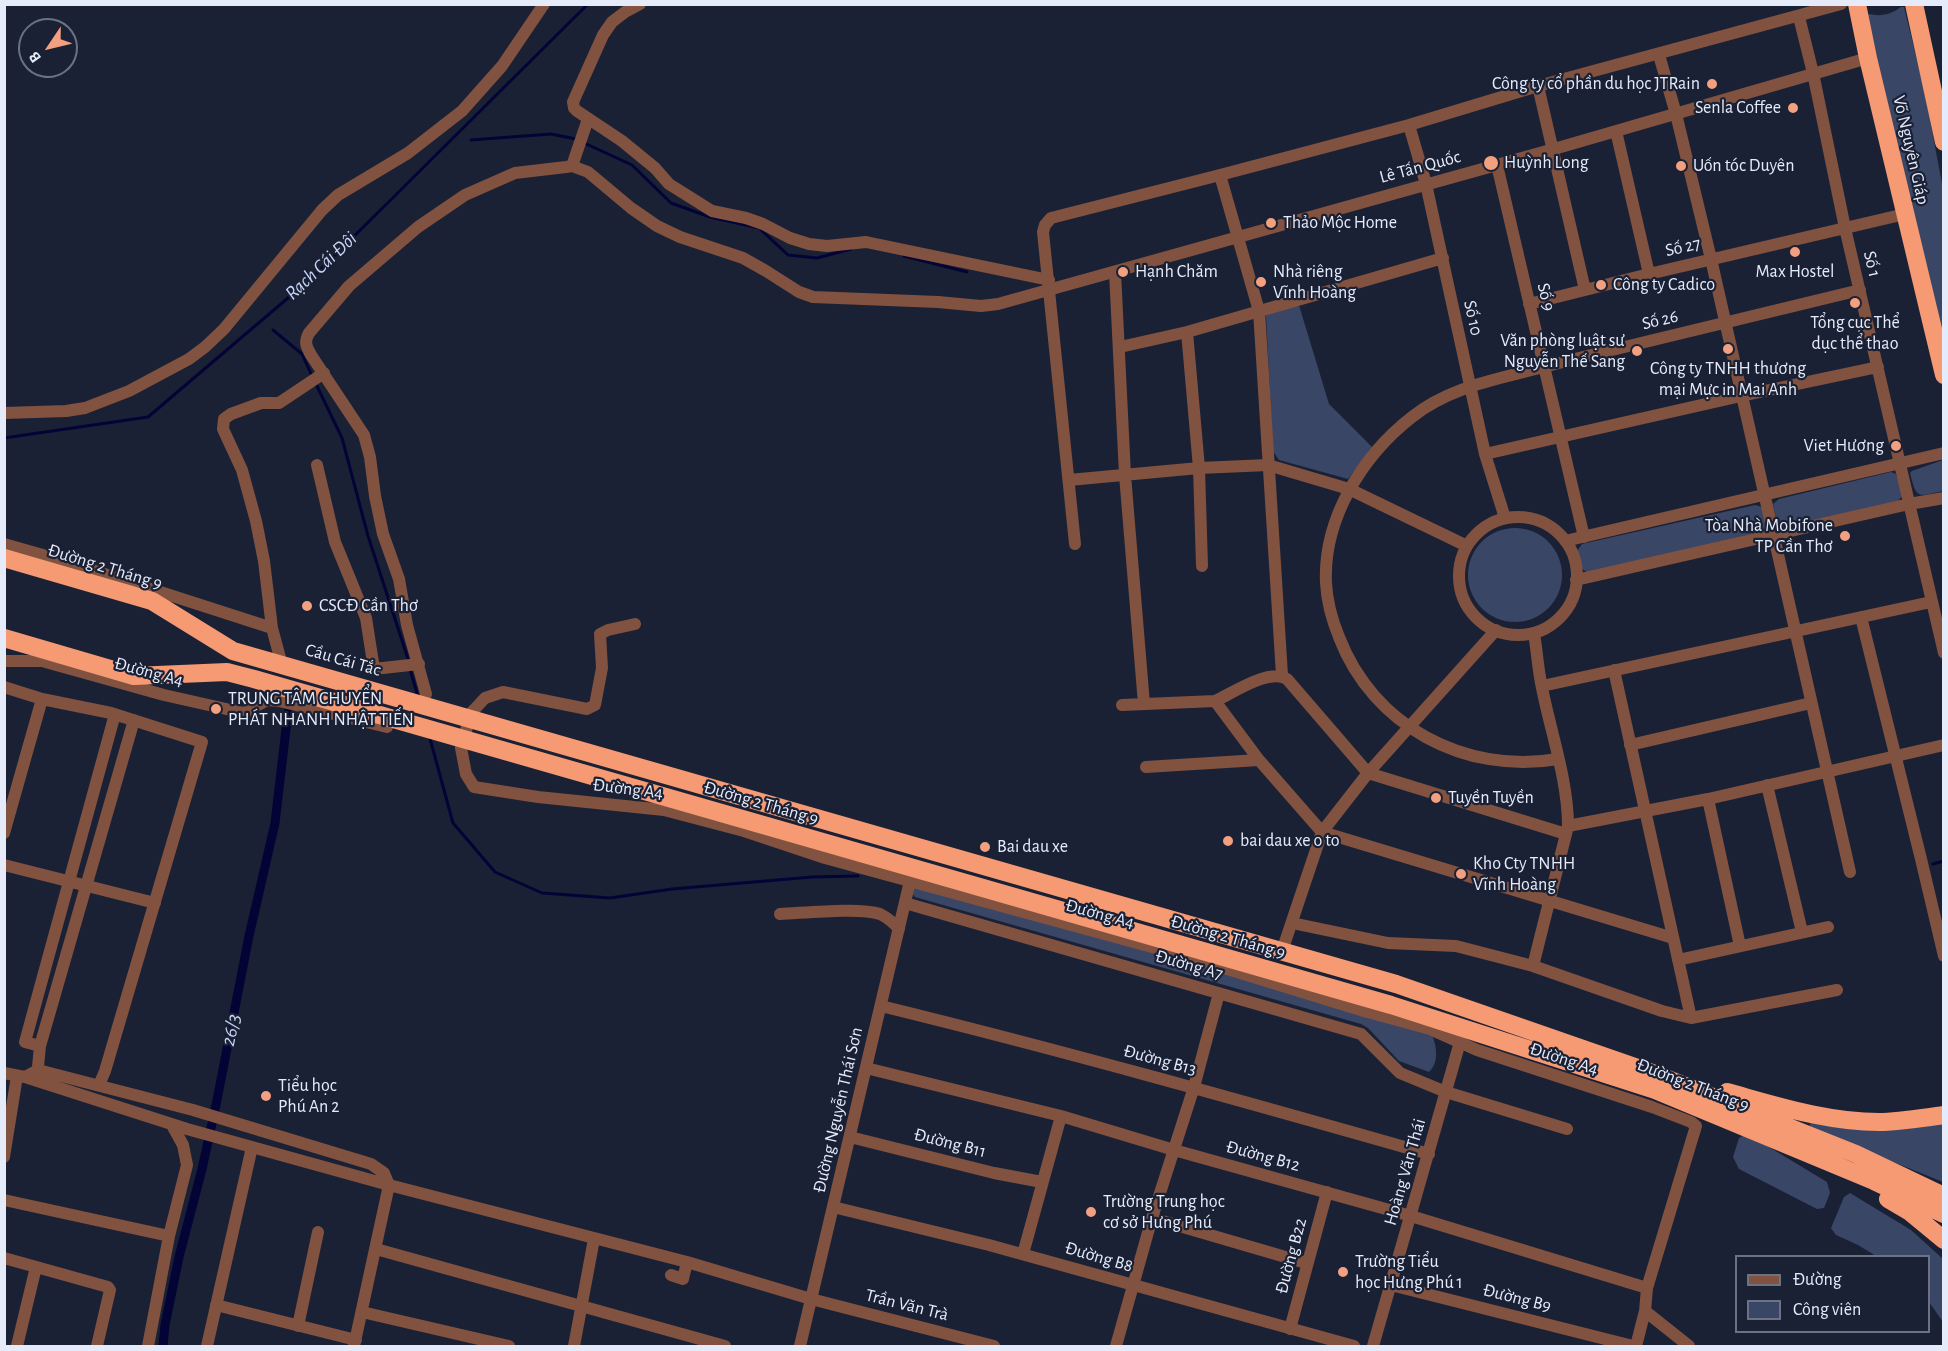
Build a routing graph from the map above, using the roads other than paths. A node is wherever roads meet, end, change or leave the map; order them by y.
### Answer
1 (544, 4) edge
2 (640, 4) edge
3 (1841, 4) edge
4 (1857, 4) edge
5 (1914, 4) edge
6 (1799, 17) junction
7 (1659, 55) junction
8 (1868, 58) junction
9 (1813, 73) junction
10 (1538, 86) junction
11 (1940, 112) edge
12 (1676, 114) junction
13 (588, 118) junction
14 (1409, 124) junction
15 (1616, 131) junction
16 (1944, 142) edge
17 (1554, 149) junction
18 (1497, 165) junction
19 (572, 166) junction
20 (1220, 176) junction
21 (1426, 184) junction
22 (1905, 214) junction
23 (1845, 228) junction
24 (1238, 237) junction
25 (1443, 258) junction
26 (1711, 259) junction
27 (1115, 272) junction
28 (1649, 274) junction
29 (1050, 284) junction
30 (1585, 290) junction
31 (1860, 290) junction
32 (1529, 304) junction
33 (1259, 310) junction
34 (1725, 323) junction
35 (1186, 332) junction
36 (1120, 347) junction
37 (1544, 366) junction
38 (1878, 367) junction
39 (1944, 375) edge
40 (320, 376) junction
41 (1469, 386) junction
42 (1742, 396) junction
43 (4, 413) edge
44 (1560, 437) junction
45 (1944, 453) edge
46 (1485, 454) junction
47 (1901, 463) junction
48 (317, 465) dead end
49 (1268, 465) junction
50 (1199, 468) junction
51 (1125, 475) junction
52 (1068, 480) junction
53 (1349, 489) junction
54 (1764, 495) junction
55 (1944, 498) edge
56 (1909, 504) junction
57 (1505, 518) junction
58 (1773, 535) junction
59 (1584, 537) junction
60 (1565, 541) junction
61 (4, 544) edge
62 (1074, 544) dead end
63 (1467, 546) junction
64 (4, 558) edge
65 (1202, 566) dead end
66 (1576, 580) junction
67 (1931, 602) junction
68 (1861, 617) junction
69 (635, 624) dead end
70 (272, 628) junction
71 (1496, 630) junction
72 (1795, 631) junction
73 (1534, 633) junction
74 (4, 638) edge
75 (1944, 653) edge
76 (4, 661) edge
77 (416, 664) junction
78 (284, 666) junction
79 (1614, 670) junction
80 (1282, 675) junction
81 (1542, 686) junction
82 (4, 687) edge
83 (426, 693) dead end
84 (42, 699) junction
85 (1215, 701) junction
86 (1811, 703) junction
87 (1144, 704) junction
88 (1122, 705) dead end
89 (115, 714) junction
90 (134, 720) junction
91 (491, 724) joint
92 (387, 727) dead end
93 (1409, 728) junction
94 (1630, 745) junction
95 (1944, 745) edge
96 (1895, 756) junction
97 (1558, 759) junction
98 (1259, 760) junction
99 (1146, 767) dead end
100 (1827, 771) junction
101 (1368, 773) junction
102 (1767, 785) junction
103 (1708, 799) junction
104 (1646, 813) junction
105 (1567, 830) junction
106 (4, 832) edge
107 (1322, 832) junction
108 (4, 865) edge
109 (1850, 872) dead end
110 (69, 881) junction
111 (910, 881) junction
112 (87, 885) junction
113 (1549, 901) junction
114 (155, 903) junction
115 (905, 903) junction
116 (780, 914) dead end
117 (1292, 923) junction
118 (1828, 927) dead end
119 (899, 928) junction
120 (1802, 932) junction
121 (1673, 938) junction
122 (1740, 946) junction
123 (1282, 951) junction
124 (1944, 956) edge
125 (1678, 960) junction
126 (1533, 966) junction
127 (1837, 990) dead end
128 (1219, 993) junction
129 (880, 1006) junction
130 (1691, 1018) junction
131 (1460, 1042) junction
132 (40, 1046) junction
133 (866, 1068) junction
134 (1658, 1075) junction
135 (24, 1076) edge
136 (99, 1085) junction
137 (1194, 1087) junction
138 (1446, 1092) junction
139 (1944, 1115) edge
140 (1060, 1116) junction
141 (172, 1125) junction
142 (1567, 1129) dead end
143 (850, 1137) junction
144 (1778, 1141) junction
145 (252, 1147) junction
146 (1174, 1150) junction
147 (5, 1152) edge
148 (1429, 1154) junction
149 (1042, 1182) junction
150 (389, 1185) junction
151 (1327, 1192) junction
152 (1944, 1196) edge
153 (4, 1200) edge
154 (833, 1207) junction
155 (1944, 1214) edge
156 (1411, 1216) junction
157 (1152, 1218) junction
158 (318, 1232) dead end
159 (169, 1236) junction
160 (594, 1239) junction
161 (1944, 1240) edge
162 (376, 1249) junction
163 (1023, 1254) junction
164 (4, 1258) edge
165 (687, 1262) junction
166 (1306, 1263) junction
167 (36, 1267) junction
168 (671, 1275) dead end
169 (1134, 1285) junction
170 (1391, 1285) junction
171 (1647, 1288) junction
172 (810, 1299) junction
173 (216, 1305) junction
174 (583, 1307) junction
175 (1645, 1311) junction
176 (362, 1312) junction
177 (298, 1326) junction
178 (1290, 1329) junction
179 (355, 1343) edge
180 (17, 1347) edge
181 (97, 1347) edge
182 (148, 1347) edge
183 (207, 1347) edge
184 (509, 1347) edge
185 (574, 1347) edge
186 (725, 1347) edge
187 (800, 1347) edge
188 (994, 1347) edge
189 (1116, 1347) edge
190 (1354, 1347) edge
191 (1374, 1347) edge
192 (1634, 1347) edge
193 (1689, 1347) edge

1 - 43 street
2 - 13 street
3 - 6 street
4 - 8 highway, Võ Nguyên Giáp
5 - 11 highway, Võ Nguyên Giáp
6 - 7 street
6 - 9 street, Số 1
7 - 10 street
7 - 12 street
8 - 9 street, Lê Tấn Quốc
8 - 22 highway, Võ Nguyên Giáp
9 - 12 street, Lê Tấn Quốc
9 - 23 street, Số 1
10 - 14 street
10 - 17 street
11 - 16 highway, Võ Nguyên Giáp
12 - 15 street, Lê Tấn Quốc
12 - 26 street
13 - 19 street
13 - 29 street
14 - 20 street
14 - 21 street, Số 10
15 - 17 street, Lê Tấn Quốc
15 - 28 street
17 - 18 street, Lê Tấn Quốc
17 - 30 street
18 - 21 street, Lê Tấn Quốc
18 - 32 street, Số 9
19 - 29 street, Lê Tấn Quốc
19 - 40 street
20 - 24 street
20 - 29 street
21 - 24 street, Lê Tấn Quốc
21 - 25 street, Số 10
22 - 23 street, Số 27
22 - 39 highway, Võ Nguyên Giáp
23 - 26 street, Số 27
23 - 31 street, Số 1
24 - 27 street, Lê Tấn Quốc
24 - 33 street
25 - 33 street
25 - 41 street, Số 10
26 - 28 street, Số 27
26 - 34 street
27 - 29 street, Lê Tấn Quốc
27 - 36 street
28 - 30 street, Số 27
29 - 52 street
30 - 32 street, Số 27
31 - 34 street, Số 26
31 - 38 street, Số 1
32 - 37 street, Số 9
33 - 35 street
33 - 49 street
34 - 37 street, Số 26
34 - 42 street
35 - 36 street
35 - 50 street
36 - 51 street
37 - 41 street, Số 26
37 - 44 street, Số 9
38 - 42 street
38 - 47 street, Số 1
40 - 70 street
40 - 77 street
41 - 46 street, Số 10
41 - 53 street, Số 26
42 - 44 street
42 - 54 street
44 - 46 street
44 - 59 street, Số 9
45 - 47 street
46 - 57 street, Số 10
47 - 54 street
47 - 56 street, Số 1
48 - 77 street
49 - 50 street
49 - 53 street
49 - 80 street
50 - 51 street
50 - 65 street
51 - 52 street
51 - 87 street
52 - 62 street
53 - 63 street
53 - 93 street, Số 26
54 - 58 street
54 - 59 street
55 - 56 street
56 - 58 street
56 - 67 street, Số 1
57 - 60 street
57 - 63 street
58 - 66 street
58 - 72 street
59 - 60 street
60 - 66 street
61 - 70 street
63 - 71 street
64 - 78 highway, Đường 2 Tháng 9
66 - 73 street
67 - 68 street
67 - 75 street, Số 1
68 - 72 street
68 - 96 street
69 - 111 street, Đường A4
70 - 78 street
71 - 73 street
71 - 93 street
72 - 79 street
72 - 86 street
73 - 81 street
74 - 144 highway, Đường 2 Tháng 9
76 - 92 street, Đường A4
77 - 83 street
78 - 91 highway, Cầu Cái Tắc
79 - 81 street
79 - 94 street
80 - 85 street
80 - 101 street
81 - 97 street
82 - 84 street
84 - 89 street
84 - 106 street
85 - 87 street
85 - 98 street
86 - 94 street
86 - 100 street
87 - 88 street
89 - 90 street
89 - 110 street
90 - 112 street
90 - 114 street
91 - 123 highway, Đường 2 Tháng 9
93 - 97 street, Số 26
93 - 101 street
94 - 104 street
95 - 96 street
96 - 100 street
96 - 124 street
97 - 105 street
98 - 99 street
98 - 107 street
100 - 102 street
100 - 109 street
101 - 105 street
101 - 107 street
102 - 103 street
102 - 120 street
103 - 104 street
103 - 122 street
104 - 105 street
104 - 121 street
105 - 113 street
107 - 113 street
107 - 117 street
108 - 110 street
110 - 112 street
110 - 132 street
111 - 115 street, Đường Nguyễn Thái Sơn
111 - 131 street, Đường A4
112 - 114 street
112 - 132 street
113 - 121 street
113 - 126 street
114 - 136 street
115 - 119 street, Đường Nguyễn Thái Sơn
115 - 128 street, Đường A7
116 - 119 street
117 - 123 street
117 - 126 street
118 - 120 street
119 - 129 street, Đường Nguyễn Thái Sơn
120 - 122 street
121 - 125 street
122 - 125 street
123 - 134 highway, Đường 2 Tháng 9
125 - 130 street
126 - 130 street
127 - 130 street
128 - 137 street
128 - 138 street, Đường A7
129 - 133 street, Đường Nguyễn Thái Sơn
129 - 137 street, Đường B13
131 - 138 street, Hoàng Văn Thái
131 - 171 street, Đường A4
132 - 135 street
133 - 140 street, Đường B12
133 - 143 street, Đường Nguyễn Thái Sơn
134 - 139 highway
134 - 152 highway, Đường 2 Tháng 9
135 - 136 street
135 - 141 street, Trần Văn Trà
135 - 147 street
136 - 150 street
137 - 146 street
137 - 148 street, Đường B13
138 - 142 street, Đường A7
138 - 148 street, Hoàng Văn Thái
140 - 146 street, Đường B12
140 - 149 street
141 - 145 street, Trần Văn Trà
141 - 159 street
143 - 149 street, Đường B11
143 - 154 street, Đường Nguyễn Thái Sơn
144 - 155 highway, Đường 2 Tháng 9
144 - 161 highway
145 - 150 street, Trần Văn Trà
145 - 173 street
146 - 151 street, Đường B12
146 - 157 street
148 - 156 street, Hoàng Văn Thái
149 - 163 street
150 - 160 street, Trần Văn Trà
150 - 162 street
151 - 156 street, Đường B12
151 - 166 street, Đường B22
153 - 159 street
154 - 163 street, Đường B8
154 - 172 street, Đường Nguyễn Thái Sơn
156 - 170 street, Hoàng Văn Thái
156 - 171 street, Đường B12
157 - 166 street
157 - 169 street
158 - 177 street
159 - 182 street
160 - 165 street, Trần Văn Trà
160 - 174 street
162 - 174 street
162 - 176 street
163 - 169 street, Đường B8
164 - 167 street
165 - 168 street
165 - 172 street, Trần Văn Trà
166 - 178 street, Đường B22
167 - 180 street
167 - 181 street
169 - 178 street, Đường B8
169 - 189 street
170 - 191 street, Hoàng Văn Thái
170 - 192 street, Đường B9
171 - 175 street, Đường A4
172 - 187 street, Đường Nguyễn Thái Sơn
172 - 188 street, Trần Văn Trà
173 - 177 street
173 - 183 street
174 - 185 street
174 - 186 street
175 - 192 street, Đường A4
175 - 193 street
176 - 179 street
176 - 184 street
177 - 179 street
178 - 190 street, Đường B8

